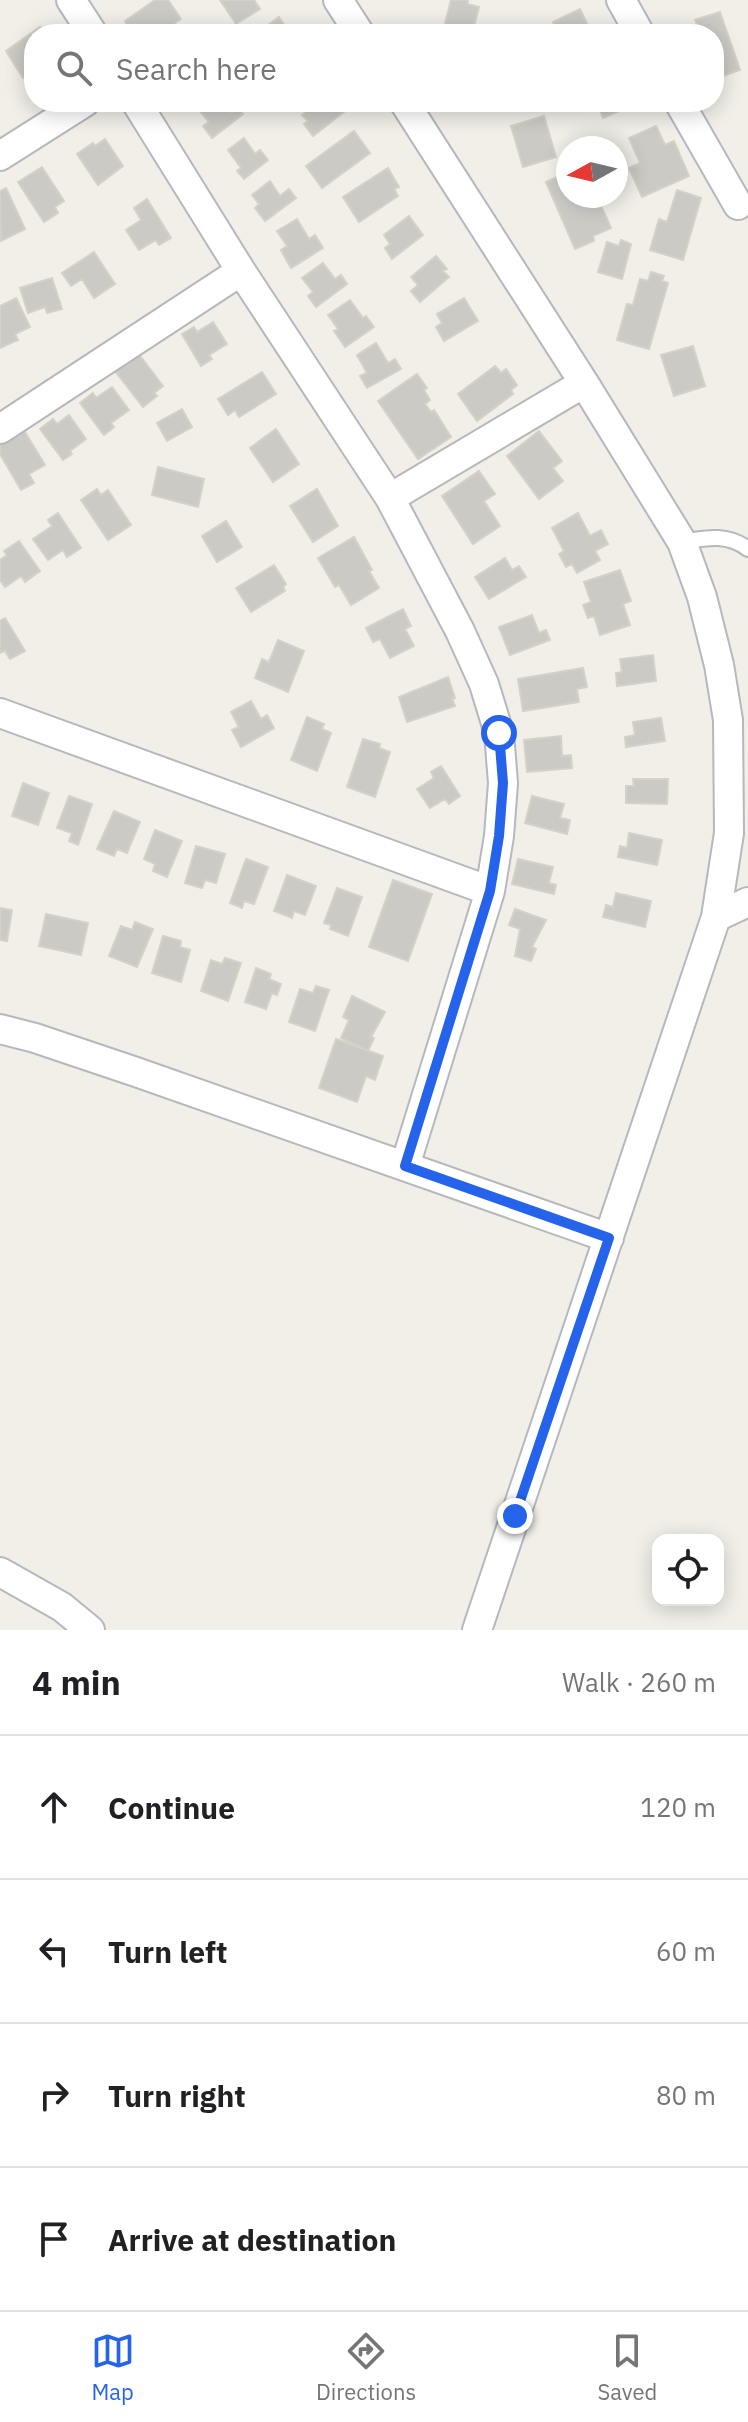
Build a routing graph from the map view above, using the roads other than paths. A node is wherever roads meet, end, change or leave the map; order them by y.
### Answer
1 (71, 0) edge
2 (338, 0) edge
3 (621, 0) edge
4 (87, 24) edge
5 (354, 24) edge
6 (634, 24) edge
7 (69, 112) edge
8 (142, 112) edge
9 (410, 112) edge
10 (685, 112) edge
11 (0, 156) edge
12 (738, 205) dead end
13 (241, 271) junction
14 (584, 383) junction
15 (0, 429) edge
16 (390, 498) junction
17 (682, 542) junction
18 (748, 549) edge
19 (0, 713) edge
20 (490, 891) junction
21 (748, 902) edge
22 (716, 917) junction
23 (0, 1029) edge
24 (405, 1166) junction
25 (609, 1238) junction
26 (0, 1572) edge
27 (90, 1630) edge
28 (477, 1630) edge

1 - 4 street
2 - 5 street
3 - 6 street
7 - 11 street
8 - 13 street
9 - 14 street
10 - 12 street
13 - 15 street
13 - 16 street
14 - 16 street
14 - 17 street
16 - 20 street
17 - 18 lane
17 - 22 street
19 - 20 street
20 - 24 street
21 - 22 street
22 - 25 street
23 - 24 street
24 - 25 street
25 - 28 street
26 - 27 street

